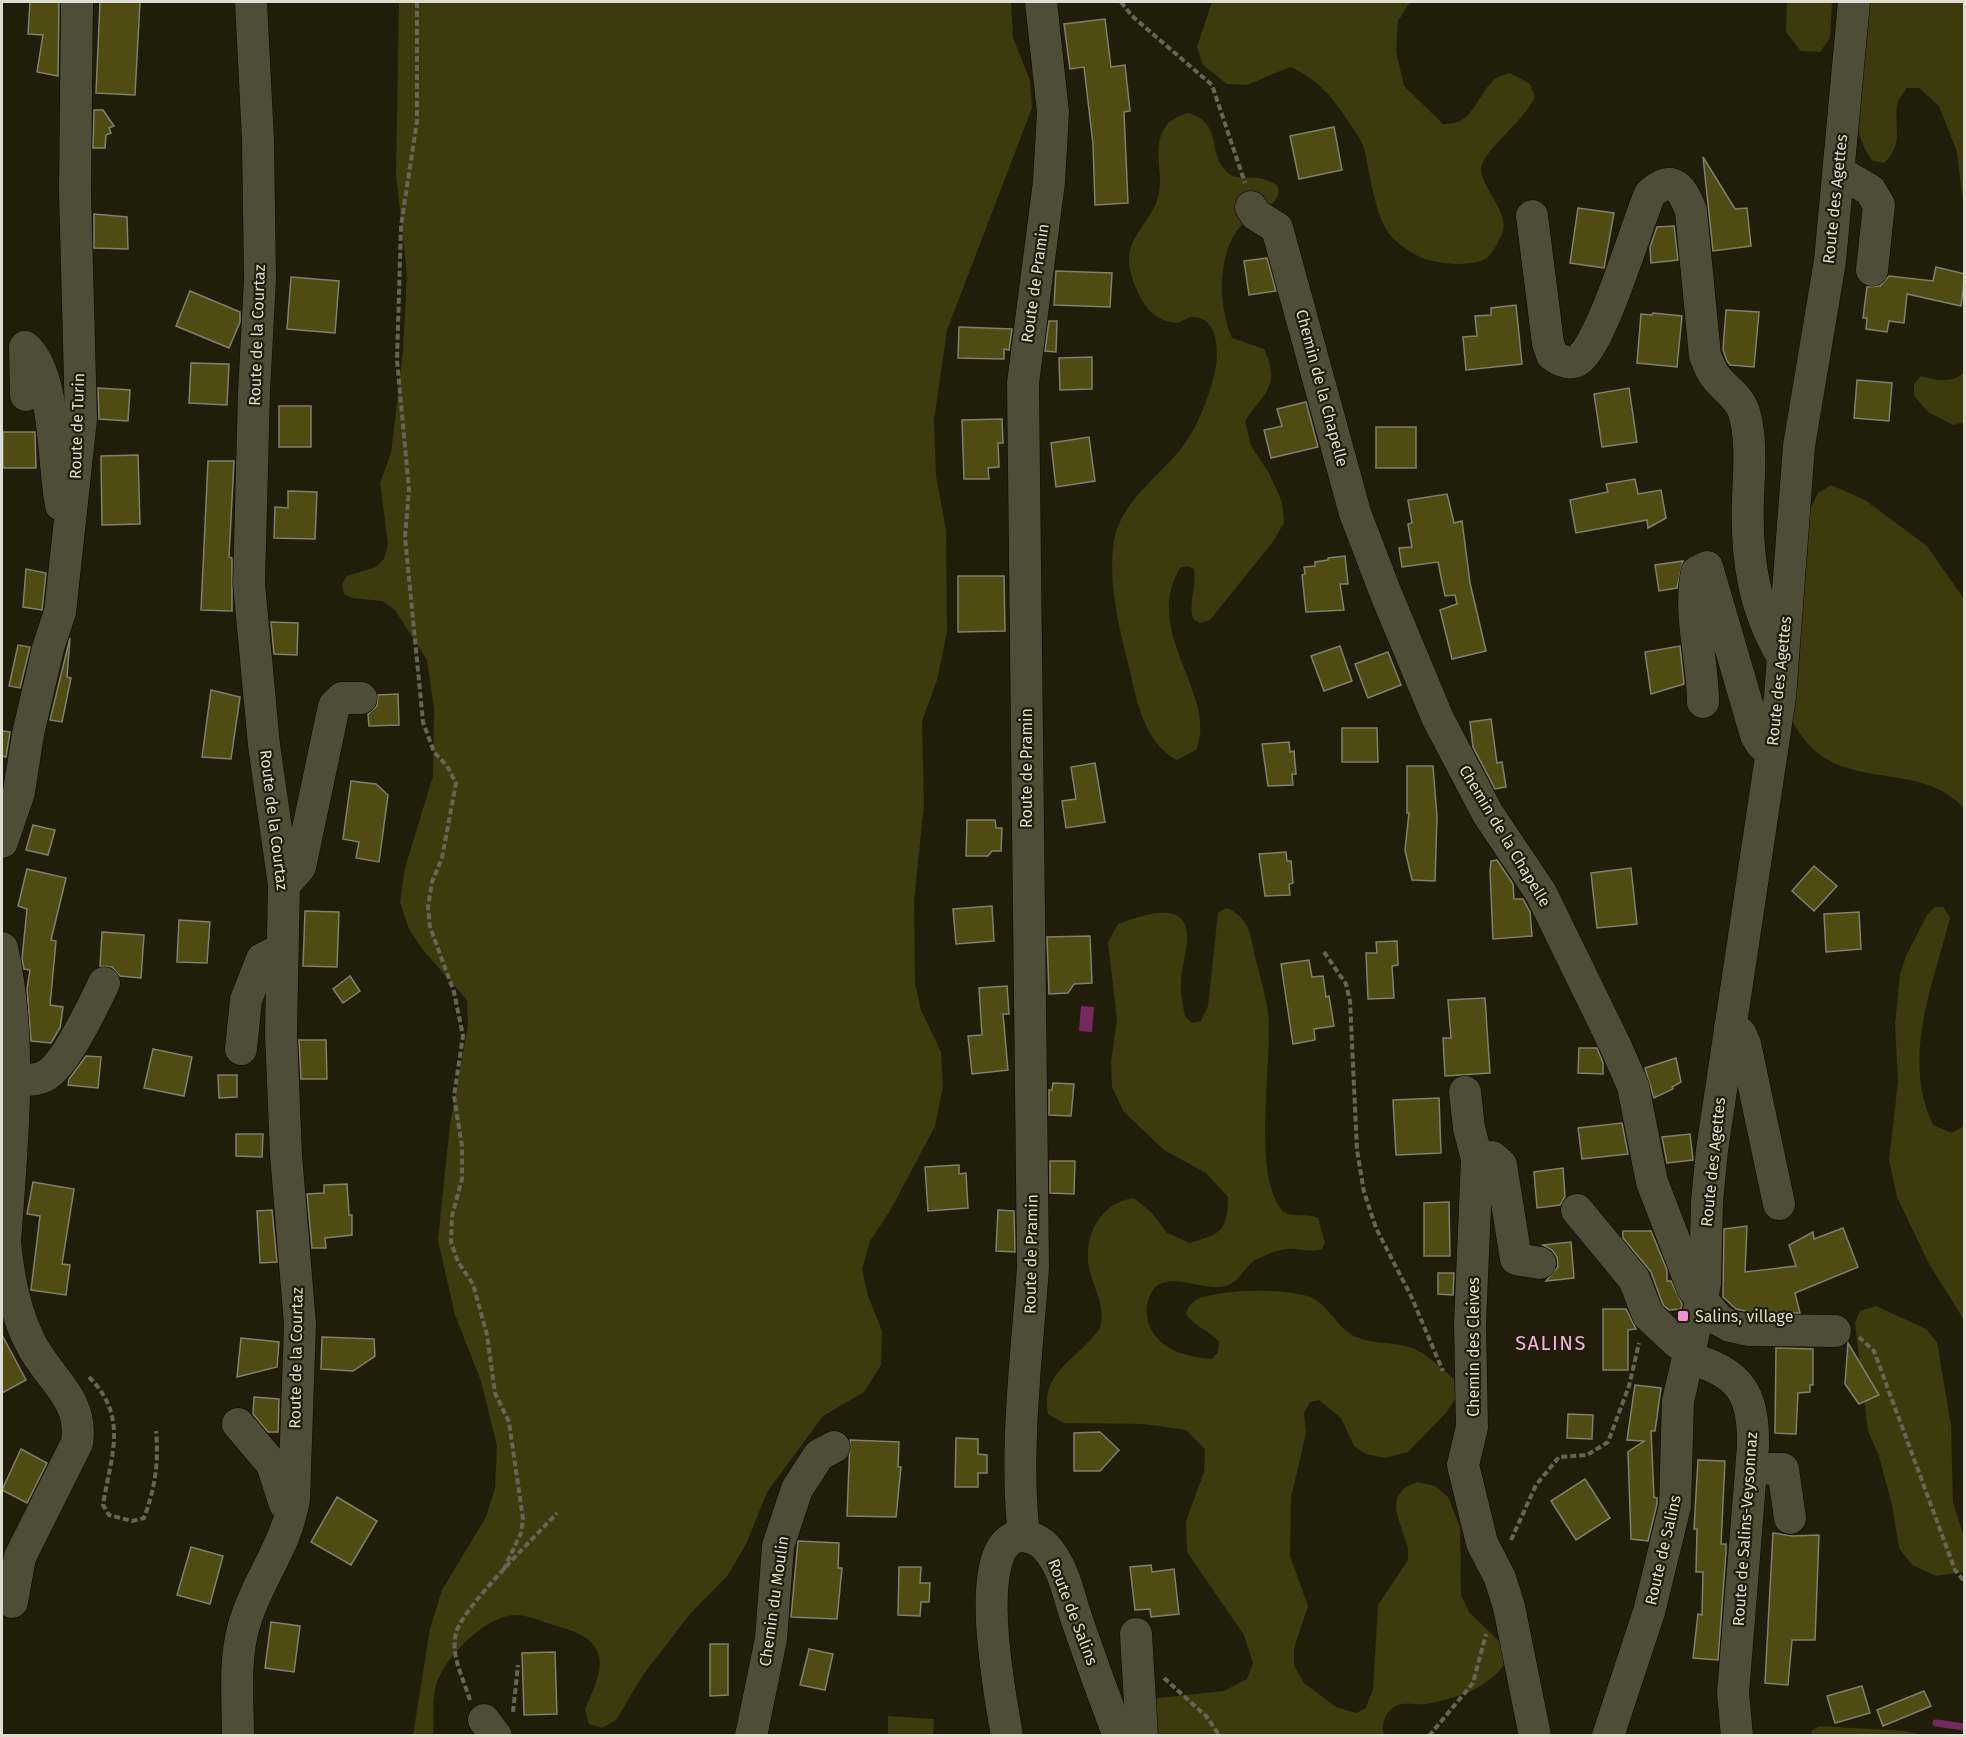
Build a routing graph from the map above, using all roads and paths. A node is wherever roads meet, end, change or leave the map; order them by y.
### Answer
1 (77, 2) edge
2 (251, 2) edge
3 (417, 2) edge
4 (1041, 2) edge
5 (1121, 2) edge
6 (1854, 2) edge
7 (1839, 172) junction
8 (1251, 207) joint
9 (1532, 216) dead end
10 (1849, 270) junction
11 (13, 355) edge
12 (26, 395) dead end
13 (72, 519) junction
14 (1783, 658) junction
15 (361, 699) dead end
16 (1702, 702) dead end
17 (1772, 749) junction
18 (2, 842) edge
19 (284, 885) junction
20 (2, 948) edge
21 (282, 949) junction
22 (1324, 952) dead end
23 (104, 983) dead end
24 (1730, 1028) junction
25 (241, 1049) dead end
26 (13, 1079) junction
27 (1466, 1092) dead end
28 (1477, 1159) junction
29 (1779, 1204) dead end
30 (1577, 1210) dead end
31 (1540, 1263) dead end
32 (1703, 1297) junction
33 (1648, 1315) junction
34 (1835, 1330) joint
35 (1689, 1354) junction
36 (82, 1371) dead end
37 (1448, 1381) dead end
38 (238, 1424) dead end
39 (156, 1431) dead end
40 (834, 1447) dead end
41 (557, 1513) dead end
42 (1790, 1518) dead end
43 (290, 1522) junction
44 (1024, 1536) junction
45 (502, 1573) junction
46 (1500, 1578) junction
47 (1965, 1581) edge
48 (1739, 1593) junction
49 (12, 1602) dead end
50 (1487, 1631) dead end
51 (1137, 1645) joint
52 (518, 1665) dead end
53 (498, 1725) edge
54 (238, 1736) edge
55 (752, 1736) edge
56 (1007, 1736) edge
57 (1119, 1736) edge
58 (1142, 1736) edge
59 (1220, 1736) edge
60 (1429, 1736) edge
61 (1536, 1736) edge
62 (1608, 1736) edge
63 (1737, 1736) edge

1 - 13 street, Route de Turin
2 - 19 street, Route de la Courtaz
3 - 45 path
4 - 44 street, Route de Pramin
5 - 8 path
6 - 7 street, Route des Agettes
7 - 10 street, Route des Agettes
7 - 10 street
8 - 32 street, Chemin de la Chapelle
9 - 14 street
10 - 14 street, Route des Agettes
11 - 12 street
11 - 13 street
13 - 18 street, Route de Turin
14 - 17 street, Route des Agettes
15 - 19 street
16 - 17 street
17 - 24 street, Route des Agettes
19 - 21 street, Route de la Courtaz
20 - 26 street
21 - 25 street
21 - 43 street, Route de la Courtaz
22 - 37 path
23 - 26 street
24 - 29 street
24 - 32 street, Route des Agettes
26 - 49 street
27 - 28 street, Chemin des Cleives
28 - 31 street
28 - 46 street, Chemin des Cleives
30 - 33 street
32 - 34 street, Chemin de la Chapelle
32 - 35 street, Route des Agettes
33 - 35 street
33 - 46 path
34 - 47 path
35 - 48 street, Route de Salins-Veysonnaz
35 - 62 street, Route de Salins
36 - 39 path
38 - 43 street
40 - 55 street, Chemin du Moulin
41 - 45 path
42 - 48 street
43 - 54 street, Route de la Courtaz
44 - 56 street
44 - 57 street, Route de Salins
45 - 53 path
46 - 61 street, Chemin des Cleives
48 - 63 street, Route de Salins-Veysonnaz
50 - 60 path
51 - 58 street
51 - 59 path
52 - 53 path

